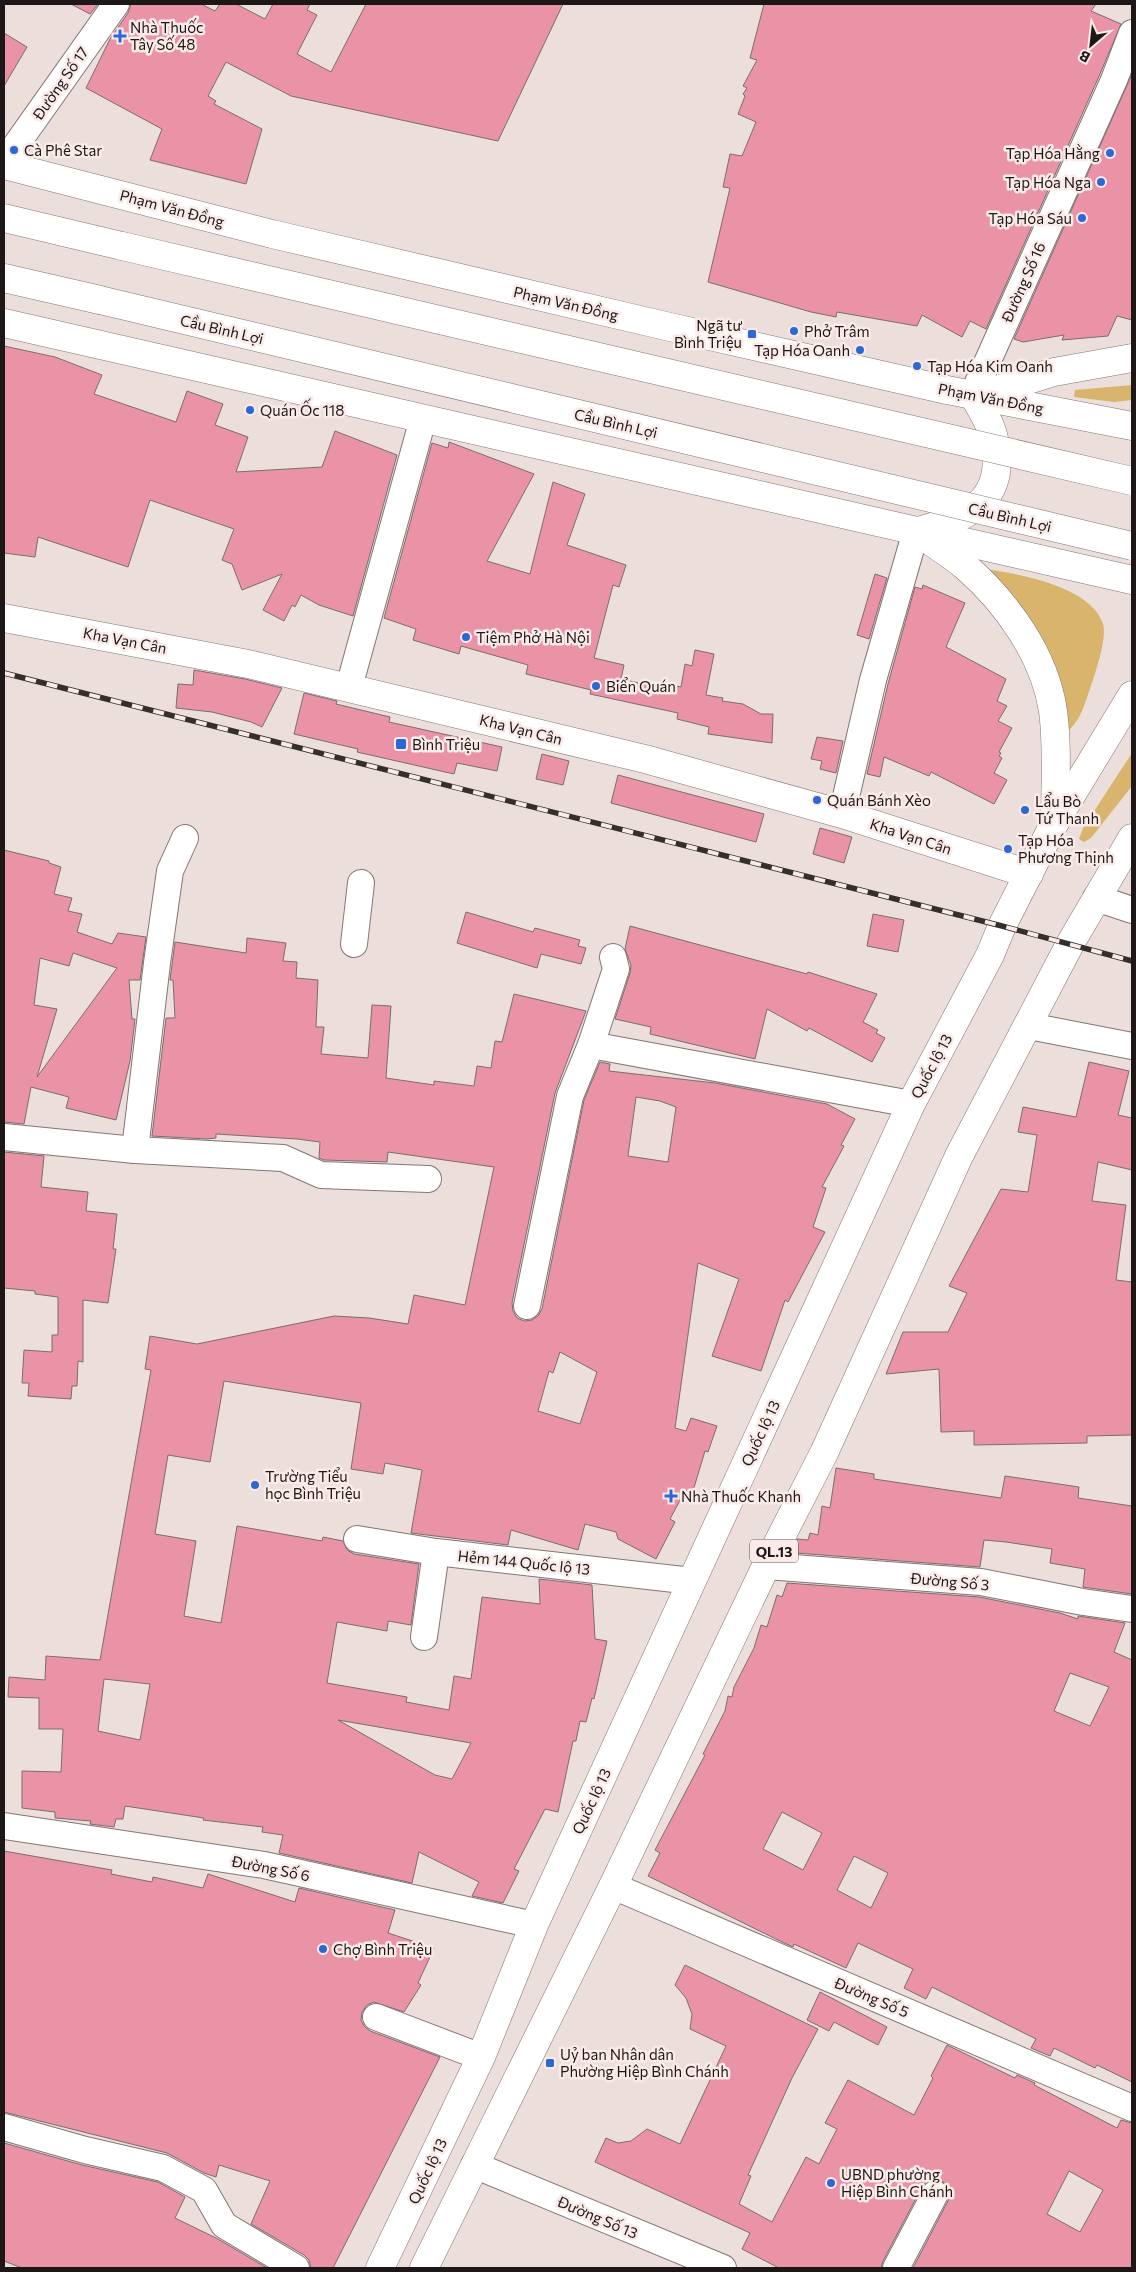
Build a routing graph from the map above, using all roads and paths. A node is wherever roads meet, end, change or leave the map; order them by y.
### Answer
1 (116, 4) edge
2 (1132, 33) edge
3 (4, 163) edge
4 (4, 218) edge
5 (4, 278) edge
6 (4, 323) edge
7 (1132, 358) edge
8 (976, 395) junction
9 (423, 419) junction
10 (1132, 426) edge
11 (1132, 481) edge
12 (916, 531) junction
13 (1132, 546) edge
14 (1132, 580) edge
15 (4, 618) edge
16 (349, 687) junction
17 (1132, 695) edge
18 (842, 814) junction
19 (1055, 822) junction
20 (185, 838) dead end
21 (1132, 838) edge
22 (1029, 874) junction
23 (1132, 875) edge
24 (361, 883) dead end
25 (1096, 898) junction
26 (1132, 910) edge
27 (354, 944) dead end
28 (613, 957) dead end
29 (1028, 1026) junction
30 (591, 1045) junction
31 (1132, 1046) edge
32 (911, 1104) junction
33 (4, 1137) edge
34 (134, 1150) junction
35 (428, 1179) dead end
36 (527, 1306) dead end
37 (357, 1539) dead end
38 (436, 1552) junction
39 (766, 1566) junction
40 (692, 1581) junction
41 (1132, 1609) edge
42 (424, 1637) dead end
43 (4, 1826) edge
44 (612, 1886) junction
45 (534, 1925) junction
46 (376, 2017) dead end
47 (481, 2057) junction
48 (1132, 2108) edge
49 (4, 2127) edge
50 (474, 2165) junction
51 (936, 2194) dead end
52 (296, 2268) edge
53 (380, 2268) edge
54 (424, 2268) edge
55 (723, 2268) edge
56 (896, 2268) edge

1 - 3 street, Đường Số 17
2 - 8 street, Đường Số 16
3 - 8 main road, Phạm Văn Đồng
4 - 11 main road, bridge
5 - 13 main road, Cầu Bình Lợi, bridge
6 - 9 main road
7 - 8 main road
8 - 10 main road, Phạm Văn Đồng
8 - 12 main road
9 - 12 main road
9 - 16 street
12 - 14 main road
12 - 18 street
12 - 19 main road
15 - 16 main road, Kha Vạn Cân
16 - 18 main road, Kha Vạn Cân
17 - 19 main road, Quốc lộ 13
18 - 22 main road, Kha Vạn Cân
19 - 22 main road, Quốc lộ 13
20 - 34 street
21 - 25 main road, QL.13
22 - 32 main road, Quốc lộ 13
23 - 25 main road
24 - 27 street
25 - 26 street
25 - 29 main road, QL.13
28 - 30 street
29 - 31 street
29 - 39 main road, QL.13
30 - 32 street
30 - 36 street
32 - 40 main road, Quốc lộ 13
33 - 34 street
34 - 35 street
37 - 38 street, Hẻm 144 Quốc lộ 13
38 - 40 street, Hẻm 144 Quốc lộ 13
38 - 42 street
39 - 41 street, Đường Số 3
39 - 44 main road, QL.13
40 - 45 main road, Quốc lộ 13
43 - 45 street, Đường Số 6
44 - 48 street, Đường Số 5
44 - 50 main road, QL.13
45 - 47 main road, Quốc lộ 13
46 - 47 street
47 - 53 main road, Quốc lộ 13
49 - 52 street
50 - 54 main road, QL.13
50 - 55 street, Đường Số 13
51 - 56 street

